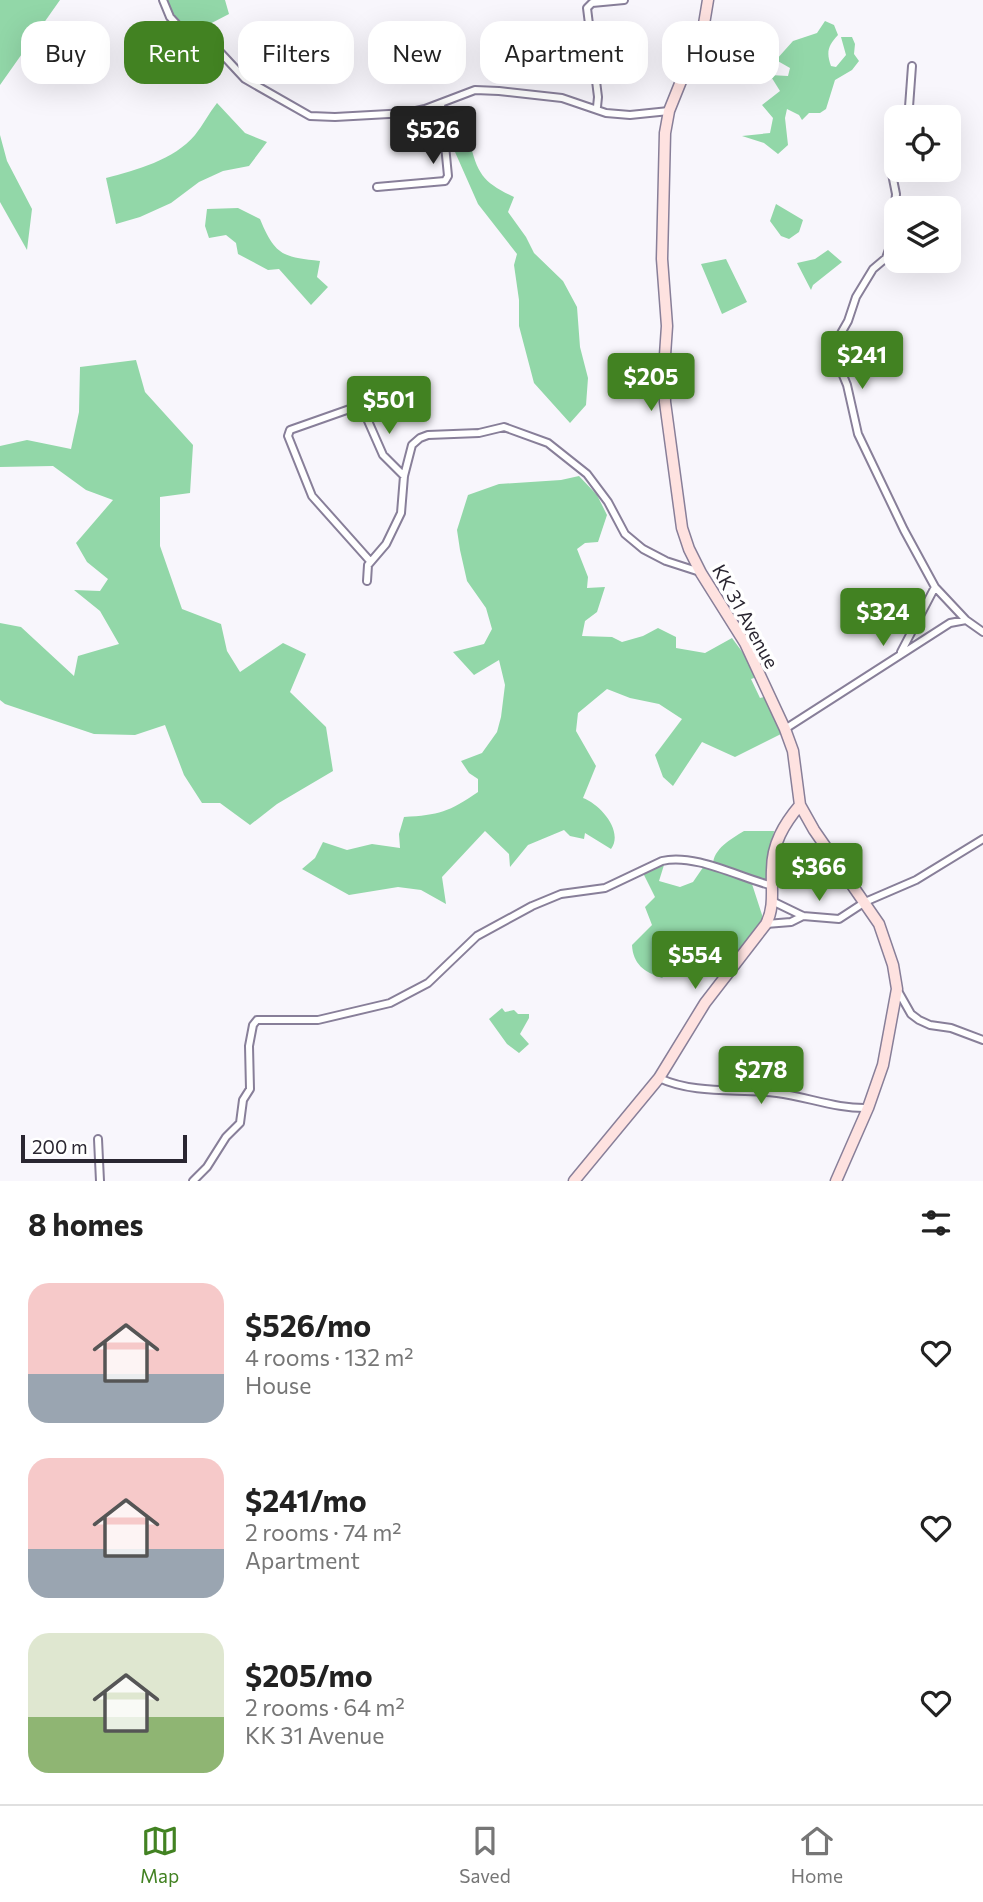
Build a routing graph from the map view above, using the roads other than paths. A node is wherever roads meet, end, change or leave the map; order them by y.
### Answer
1 (163, 0) edge
2 (624, 0) edge
3 (708, 0) edge
4 (912, 66) dead end
5 (441, 104) junction
6 (909, 105) edge
7 (597, 107) dead end
8 (669, 111) junction
9 (894, 182) edge
10 (377, 187) dead end
11 (404, 476) junction
12 (370, 561) junction
13 (701, 573) junction
14 (367, 581) dead end
15 (934, 587) junction
16 (966, 620) junction
17 (983, 632) edge
18 (900, 653) junction
19 (785, 729) junction
20 (800, 805) junction
21 (983, 839) edge
22 (773, 886) junction
23 (772, 901) junction
24 (865, 902) junction
25 (803, 916) junction
26 (766, 924) junction
27 (897, 989) junction
28 (983, 1040) edge
29 (659, 1077) junction
30 (868, 1108) junction
31 (98, 1139) dead end
32 (100, 1181) edge
33 (193, 1181) edge
34 (574, 1181) edge
35 (836, 1181) edge

1 - 5 street
2 - 7 street
3 - 8 main road, KK 31 Avenue
4 - 6 street
5 - 8 street
5 - 10 street
8 - 13 main road, KK 31 Avenue
9 - 15 street
11 - 12 street
11 - 12 street
11 - 13 street
12 - 14 street
13 - 19 main road, KK 31 Avenue
15 - 16 street
15 - 18 street
16 - 17 street
16 - 18 street
18 - 19 street
19 - 20 main road, KK 31 Avenue
20 - 22 main road
20 - 24 main road
21 - 24 street
22 - 23 main road
22 - 33 street
23 - 25 street
23 - 26 main road
24 - 25 street
24 - 27 main road
25 - 26 street
26 - 29 main road
27 - 28 street
27 - 30 main road
29 - 30 street
29 - 34 main road
30 - 35 main road
31 - 32 street

